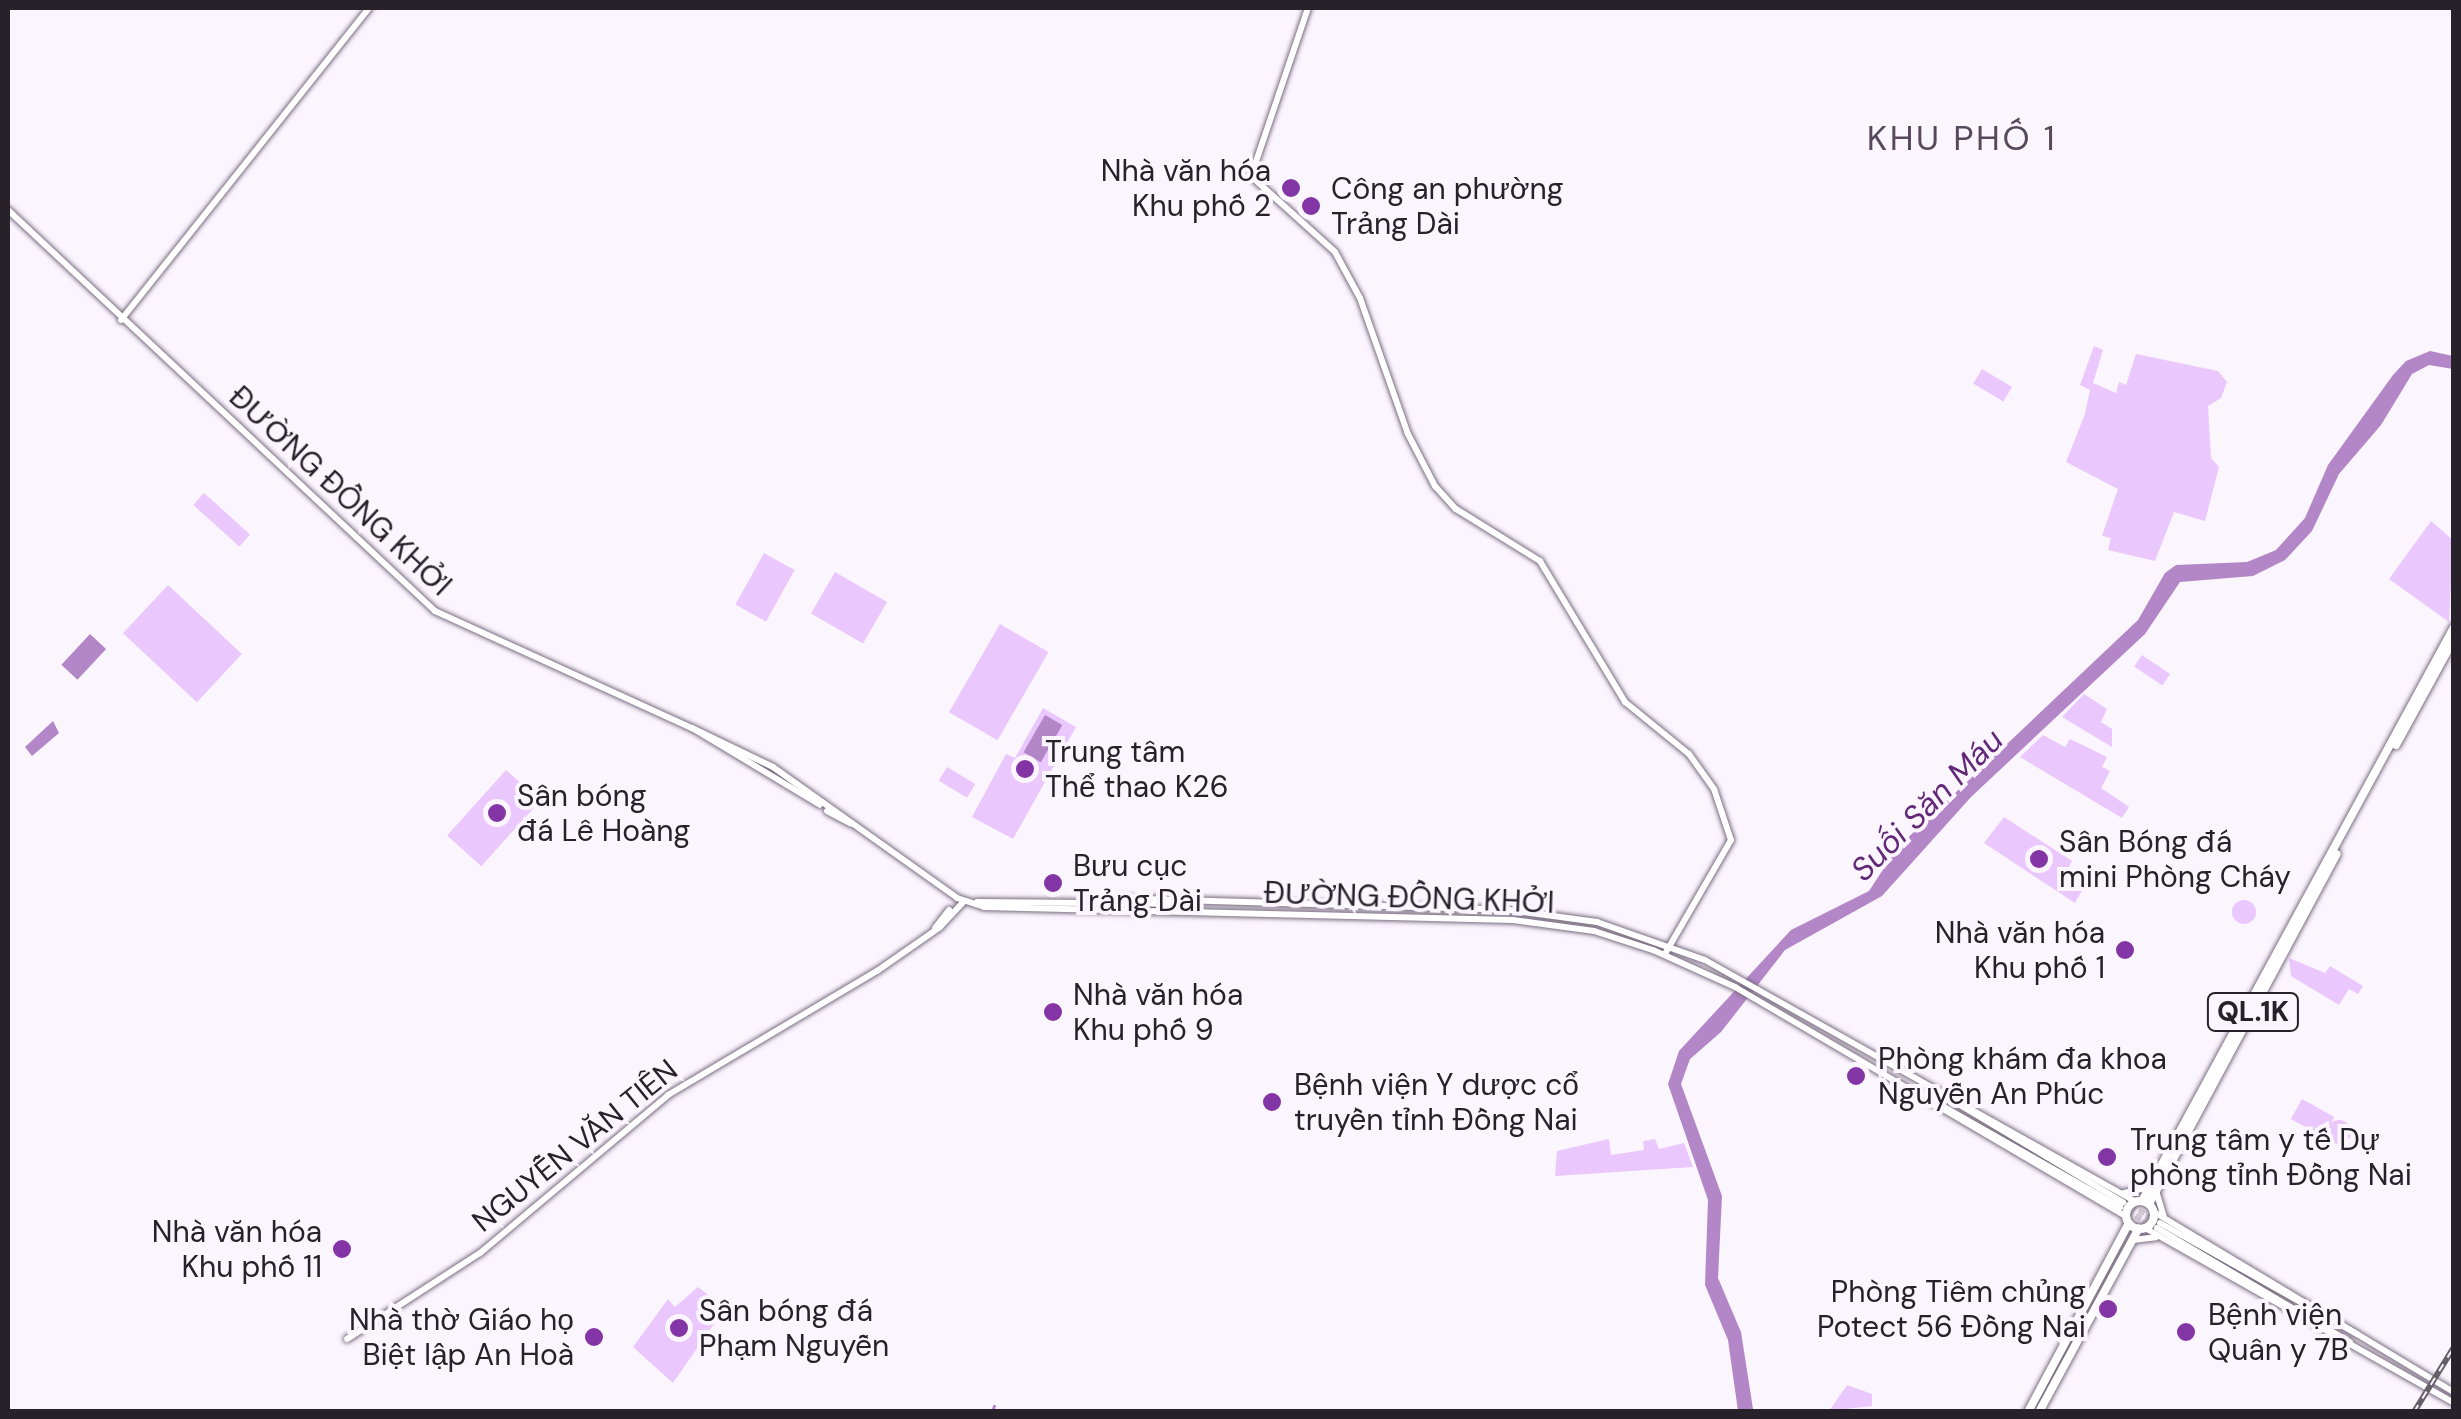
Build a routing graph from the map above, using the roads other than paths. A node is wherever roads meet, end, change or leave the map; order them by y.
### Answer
1 (369, 8) edge
2 (1308, 8) edge
3 (8, 210) edge
4 (121, 320) junction
5 (2454, 627) edge
6 (2454, 639) edge
7 (692, 728) junction
8 (2380, 768) junction
9 (817, 805) dead end
10 (829, 813) dead end
11 (851, 824) junction
12 (986, 898) junction
13 (964, 901) junction
14 (1095, 901) junction
15 (976, 902) junction
16 (1204, 903) junction
17 (1324, 905) junction
18 (984, 907) junction
19 (949, 910) dead end
20 (1323, 914) junction
21 (934, 929) junction
22 (1670, 946) junction
23 (1665, 954) junction
24 (1870, 1052) junction
25 (1868, 1064) junction
26 (2153, 1189) junction
27 (2120, 1203) junction
28 (2145, 1205) junction
29 (2128, 1220) junction
30 (2161, 1223) junction
31 (2142, 1228) junction
32 (2122, 1235) junction
33 (2162, 1238) junction
34 (2133, 1240) junction
35 (347, 1338) dead end
36 (2352, 1344) junction
37 (2435, 1380) junction
38 (2049, 1382) junction
39 (2430, 1389) junction
40 (2454, 1392) edge
41 (2454, 1403) edge
42 (2028, 1412) edge
43 (2038, 1412) edge

1 - 4 main road
2 - 22 main road
3 - 4 main road, ĐƯỜNG ĐỒNG KHỞI
4 - 7 main road, ĐƯỜNG ĐỒNG KHỞI
5 - 8 main road, QL.1K
6 - 8 main road, QL.1K
7 - 9 main road, ĐƯỜNG ĐỒNG KHỞI
7 - 11 main road, ĐƯỜNG ĐỒNG KHỞI
8 - 26 main road, QL.1K
10 - 11 main road, ĐƯỜNG ĐỒNG KHỞI
11 - 13 main road, ĐƯỜNG ĐỒNG KHỞI
12 - 14 main road, ĐƯỜNG ĐỒNG KHỞI
12 - 15 main road, ĐƯỜNG ĐỒNG KHỞI
12 - 18 main road
13 - 15 main road, ĐƯỜNG ĐỒNG KHỞI
13 - 21 main road, NGUYỄN VĂN TIÊN
14 - 16 main road, ĐƯỜNG ĐỒNG KHỞI
14 - 16 main road, ĐƯỜNG ĐỒNG KHỞI
15 - 18 main road, ĐƯỜNG ĐỒNG KHỞI
16 - 17 main road, ĐƯỜNG ĐỒNG KHỞI
17 - 20 main road
17 - 22 main road, ĐƯỜNG ĐỒNG KHỞI
18 - 20 main road, ĐƯỜNG ĐỒNG KHỞI
19 - 21 main road, NGUYỄN VĂN TIÊN
20 - 23 main road, ĐƯỜNG ĐỒNG KHỞI
21 - 35 main road, NGUYỄN VĂN TIÊN
22 - 23 main road
22 - 24 main road, ĐƯỜNG ĐỒNG KHỞI
23 - 25 main road, ĐƯỜNG ĐỒNG KHỞI
24 - 25 main road
24 - 27 main road, ĐƯỜNG ĐỒNG KHỞI
25 - 27 main road, ĐƯỜNG ĐỒNG KHỞI
26 - 27 main road
26 - 28 main road, QL.1K
26 - 30 main road
27 - 28 main road
27 - 29 main road
27 - 32 main road
28 - 29 main road
28 - 30 main road
28 - 31 main road
29 - 31 main road
29 - 32 main road
30 - 36 main road
30 - 37 main road
31 - 33 main road
31 - 34 main road
32 - 38 main road
33 - 34 main road
33 - 36 main road
34 - 38 main road
36 - 39 main road
37 - 39 main road
37 - 40 main road
38 - 42 main road
38 - 43 main road
39 - 41 main road

